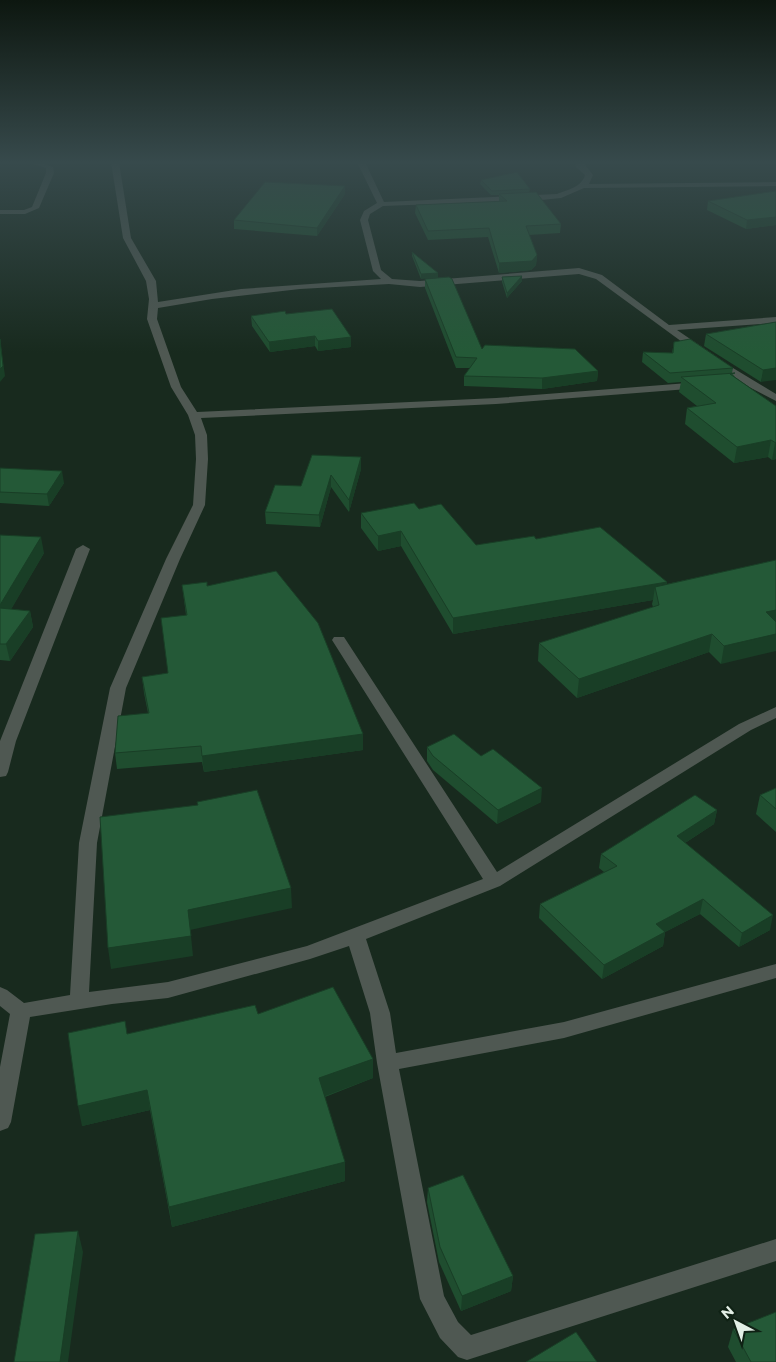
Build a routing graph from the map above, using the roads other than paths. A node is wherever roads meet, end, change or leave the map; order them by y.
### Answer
1 (125, 226) edge
2 (365, 226) edge
3 (388, 281) junction
4 (153, 306) junction
5 (776, 320) edge
6 (667, 328) junction
7 (747, 382) junction
8 (728, 383) edge
9 (708, 385) edge
10 (776, 398) edge
11 (194, 415) junction
12 (83, 549) dead end
13 (340, 640) dead end
14 (776, 712) edge
15 (0, 772) edge
16 (494, 882) junction
17 (356, 936) junction
18 (776, 971) edge
19 (0, 994) edge
20 (79, 1002) junction
21 (21, 1011) junction
22 (387, 1063) junction
23 (0, 1120) edge
24 (776, 1250) edge

1 - 4 street
2 - 3 street
3 - 4 street
3 - 6 street
4 - 11 street
5 - 6 street
6 - 7 street
7 - 8 street
7 - 10 street
9 - 11 street
11 - 20 street
12 - 15 street
13 - 16 street
14 - 16 street
16 - 17 street
17 - 20 street
17 - 22 street
18 - 22 street
19 - 21 street
20 - 21 street
21 - 23 street
22 - 24 street

